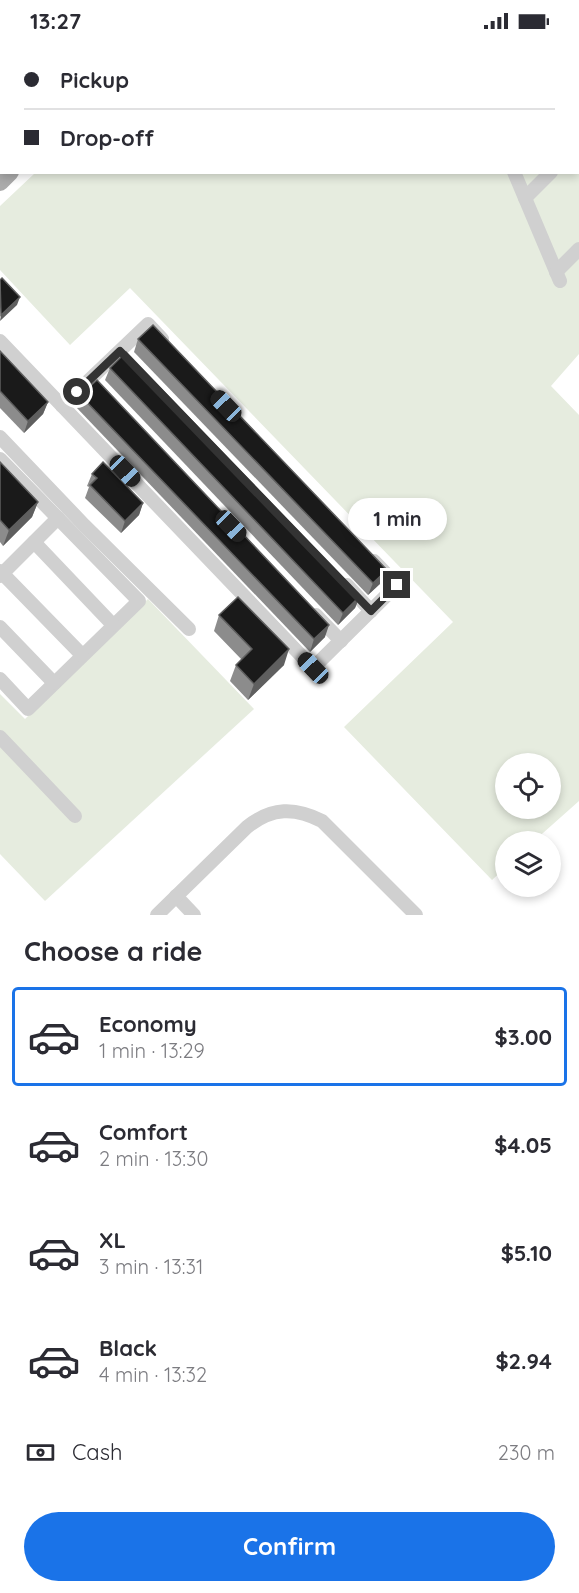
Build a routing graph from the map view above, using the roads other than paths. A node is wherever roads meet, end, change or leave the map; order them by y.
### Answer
1 (515, 174) edge
2 (549, 174) edge
3 (525, 198) junction
4 (579, 249) edge
5 (0, 341) edge
6 (172, 350) edge
7 (62, 406) junction
8 (0, 438) edge
9 (0, 459) edge
10 (58, 518) junction
11 (34, 542) junction
12 (365, 552) edge
13 (1, 573) edge
14 (339, 577) edge
15 (308, 607) edge
16 (371, 611) junction
17 (113, 625) junction
18 (0, 627) edge
19 (189, 629) dead end
20 (340, 641) junction
21 (82, 655) junction
22 (0, 679) edge
23 (54, 683) junction
24 (0, 737) edge
25 (75, 816) dead end
26 (177, 896) junction
27 (157, 915) edge
28 (194, 915) edge
29 (416, 915) edge

1 - 3 street
2 - 3 street
3 - 4 street
5 - 7 street
6 - 7 street
7 - 20 street
8 - 19 street
9 - 10 street
10 - 11 street
10 - 17 street
11 - 13 street
11 - 17 street
12 - 16 street
13 - 21 street
14 - 16 street
15 - 20 street
16 - 20 street
17 - 21 street
18 - 23 street
21 - 23 street
22 - 23 street
24 - 25 street
26 - 27 street
26 - 28 street
26 - 29 street

